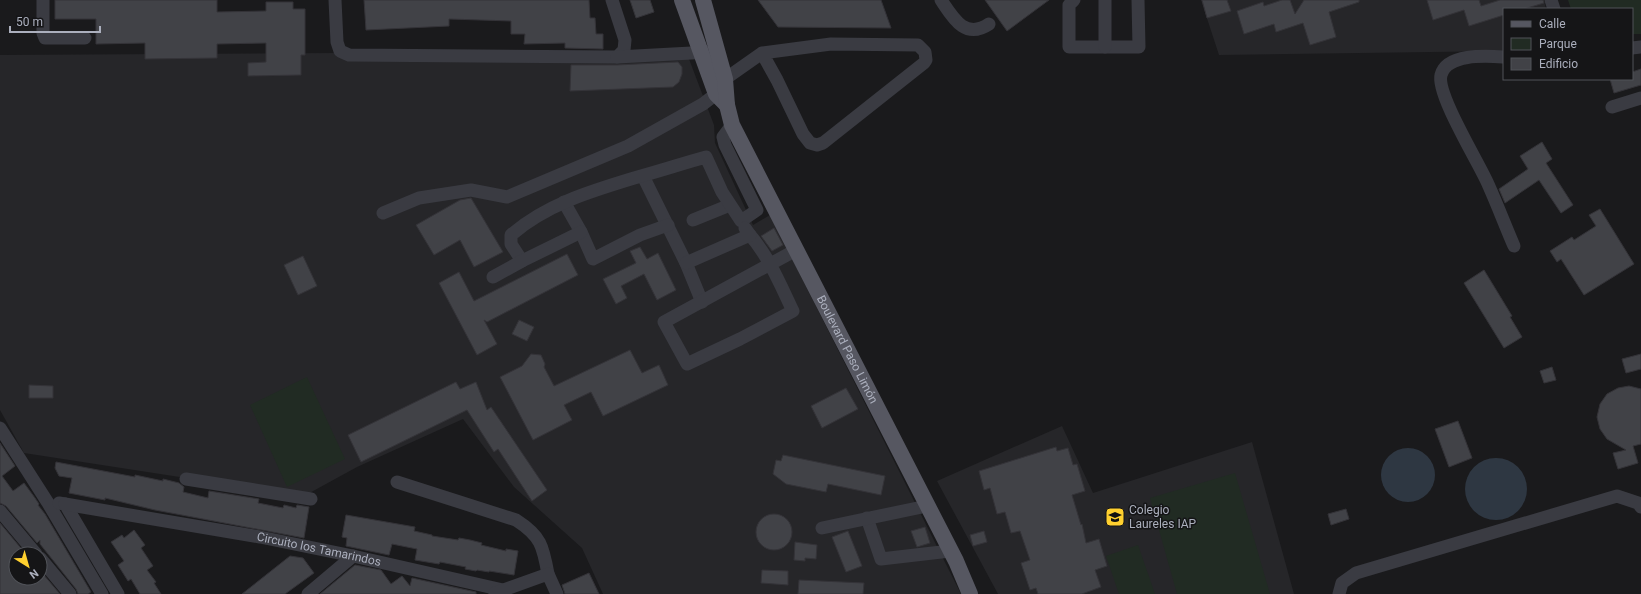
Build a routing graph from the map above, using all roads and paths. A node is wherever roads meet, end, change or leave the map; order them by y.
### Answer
1 (43, 0) edge
2 (335, 0) edge
3 (612, 0) edge
4 (682, 0) edge
5 (703, 0) edge
6 (941, 0) edge
7 (1074, 0) edge
8 (1105, 0) edge
9 (1138, 0) edge
10 (989, 24) dead end
11 (85, 38) dead end
12 (1105, 47) junction
13 (708, 52) junction
14 (762, 53) junction
15 (617, 57) junction
16 (1503, 57) edge
17 (725, 80) junction
18 (1641, 98) edge
19 (721, 100) junction
20 (1612, 107) dead end
21 (732, 125) junction
22 (643, 176) junction
23 (564, 202) junction
24 (730, 205) junction
25 (383, 213) dead end
26 (693, 220) dead end
27 (741, 221) junction
28 (668, 225) junction
29 (581, 232) junction
30 (750, 235) junction
31 (1514, 246) dead end
32 (796, 250) junction
33 (522, 261) junction
34 (686, 263) junction
35 (771, 264) junction
36 (494, 278) dead end
37 (702, 302) junction
38 (0, 428) edge
39 (186, 478) dead end
40 (397, 482) dead end
41 (311, 499) dead end
42 (48, 503) junction
43 (65, 504) junction
44 (927, 506) junction
45 (1641, 507) edge
46 (0, 511) edge
47 (867, 518) junction
48 (822, 528) dead end
49 (29, 546) edge
50 (950, 551) junction
51 (353, 556) junction
52 (48, 568) edge
53 (548, 574) junction
54 (497, 592) edge
55 (70, 594) edge
56 (102, 594) edge
57 (118, 594) edge
58 (308, 594) edge
59 (557, 594) edge
60 (970, 594) edge
61 (1339, 594) edge

1 - 11 street
2 - 15 street
3 - 15 street
4 - 13 main road, Boulevard Paso Limón
5 - 13 main road, Boulevard Paso Limón
6 - 10 street
7 - 12 street
8 - 12 street
9 - 12 street
13 - 15 street
13 - 17 main road, Boulevard Paso Limón
13 - 19 main road, Boulevard Paso Limón
14 - 14 street
14 - 17 street
16 - 31 street
17 - 19 main road, Boulevard Paso Limón
18 - 20 street
19 - 21 main road, Boulevard Paso Limón
19 - 25 street
21 - 27 street
21 - 32 main road, Boulevard Paso Limón
22 - 23 street
22 - 24 street
22 - 28 street
23 - 29 street
23 - 33 street
24 - 26 street
24 - 27 street
27 - 30 street
28 - 29 street
28 - 34 street
29 - 33 street
30 - 34 street
30 - 35 street
32 - 35 street
32 - 44 main road, Boulevard Paso Limón
33 - 36 street
34 - 37 street
35 - 37 street
35 - 37 street
38 - 42 street
39 - 41 street
40 - 53 street
42 - 43 street, Circuito los Tamarindos
42 - 56 street
43 - 51 street, Circuito los Tamarindos
43 - 57 street
44 - 47 street
44 - 50 main road, Boulevard Paso Limón
45 - 61 street
46 - 49 street
47 - 48 street
47 - 50 street
50 - 60 main road, Boulevard Paso Limón
51 - 54 street, Circuito los Tamarindos
51 - 58 street
52 - 55 street
53 - 54 street, Circuito los Tamarindos
53 - 59 street

